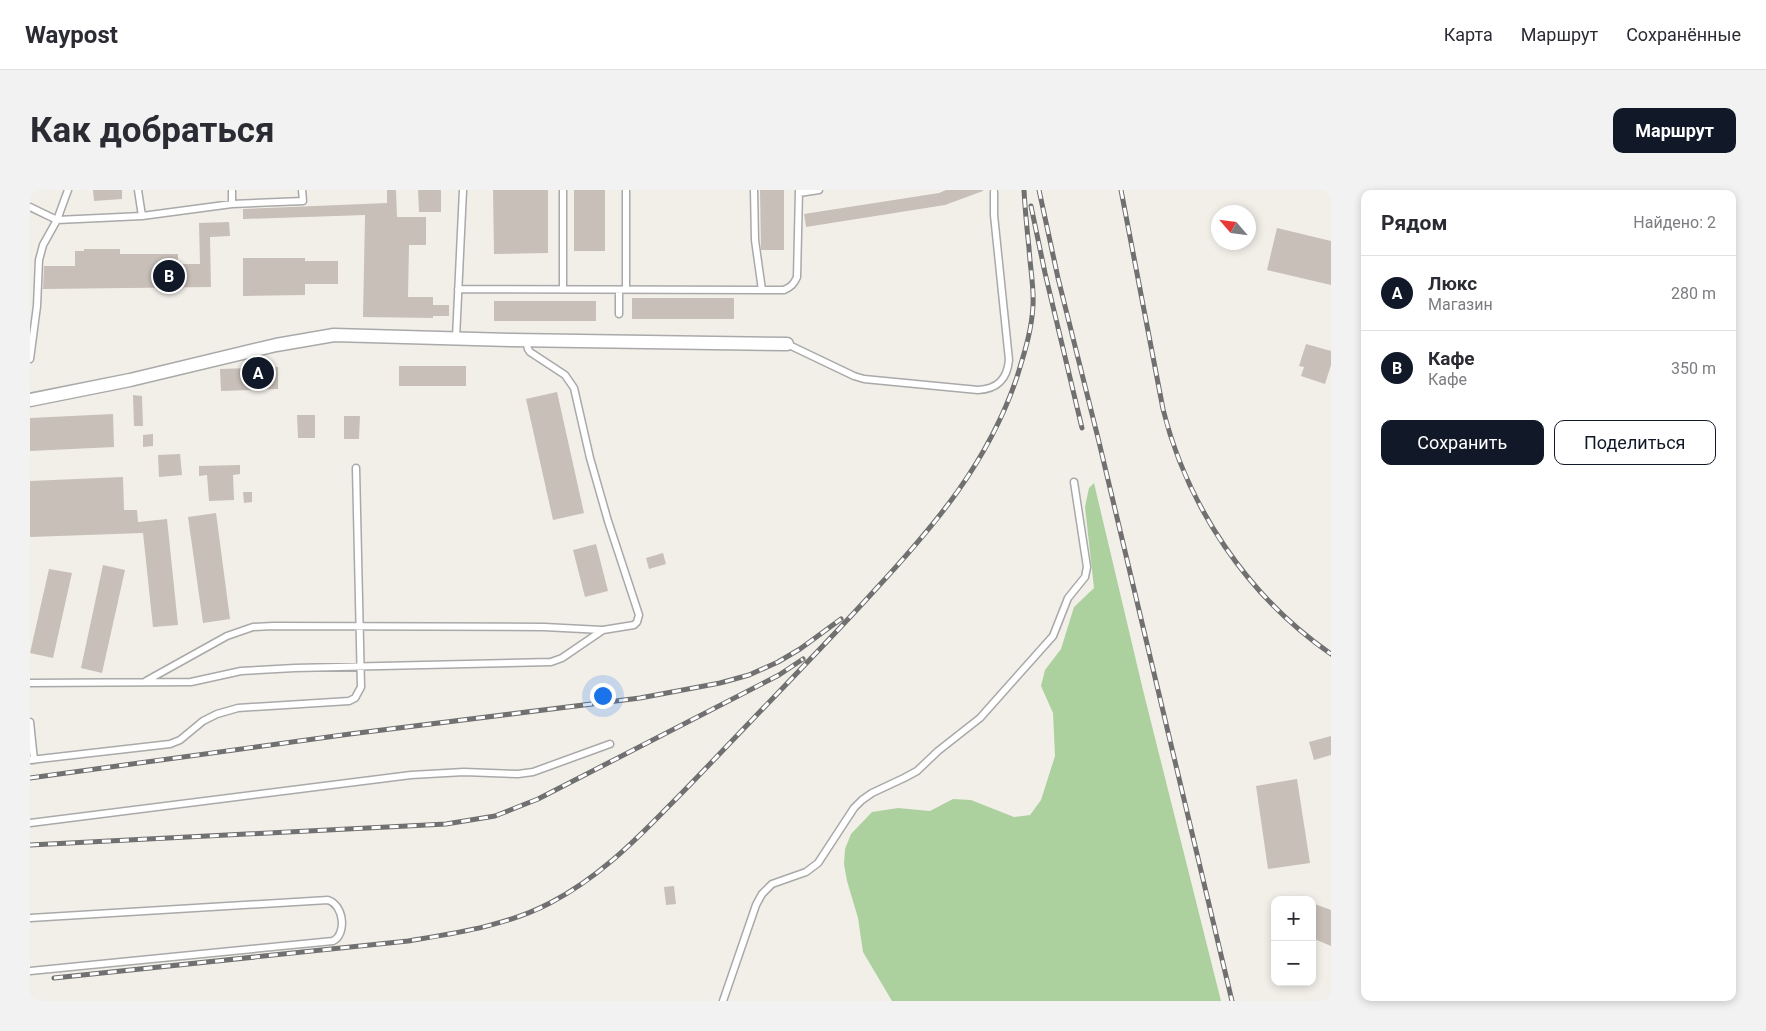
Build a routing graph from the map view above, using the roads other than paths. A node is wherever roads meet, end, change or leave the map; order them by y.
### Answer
1 (68, 190) edge
2 (138, 190) edge
3 (232, 190) edge
4 (302, 190) edge
5 (463, 190) edge
6 (563, 190) edge
7 (626, 190) edge
8 (754, 190) edge
9 (819, 190) edge
10 (799, 191) edge
11 (994, 192) dead end
12 (232, 204) junction
13 (30, 207) edge
14 (142, 216) junction
15 (57, 220) junction
16 (458, 289) junction
17 (563, 289) junction
18 (623, 290) junction
19 (762, 290) junction
20 (619, 314) dead end
21 (456, 338) junction
22 (526, 340) junction
23 (787, 344) joint
24 (30, 359) edge
25 (30, 400) edge
26 (356, 468) dead end
27 (1074, 482) dead end
28 (359, 626) junction
29 (603, 630) junction
30 (360, 666) junction
31 (145, 682) junction
32 (30, 683) edge
33 (30, 722) edge
34 (610, 744) dead end
35 (32, 760) edge
36 (30, 823) edge
37 (30, 918) edge
38 (30, 971) edge
39 (723, 1001) edge

1 - 15 lane
2 - 14 lane
3 - 12 lane
4 - 12 lane
5 - 16 lane
6 - 17 lane
7 - 18 lane
8 - 19 lane
9 - 10 lane
10 - 19 lane
11 - 23 lane
12 - 14 lane
13 - 15 lane
14 - 15 lane
15 - 24 lane
16 - 17 lane
16 - 21 lane
17 - 18 lane
18 - 19 lane
18 - 20 lane
21 - 22 street
21 - 25 street
22 - 23 street
22 - 29 lane
26 - 28 lane
27 - 39 lane
28 - 29 lane
28 - 30 lane
28 - 31 lane
29 - 30 lane
30 - 31 lane
30 - 35 lane
31 - 32 lane
33 - 35 lane
34 - 36 lane
37 - 38 lane

